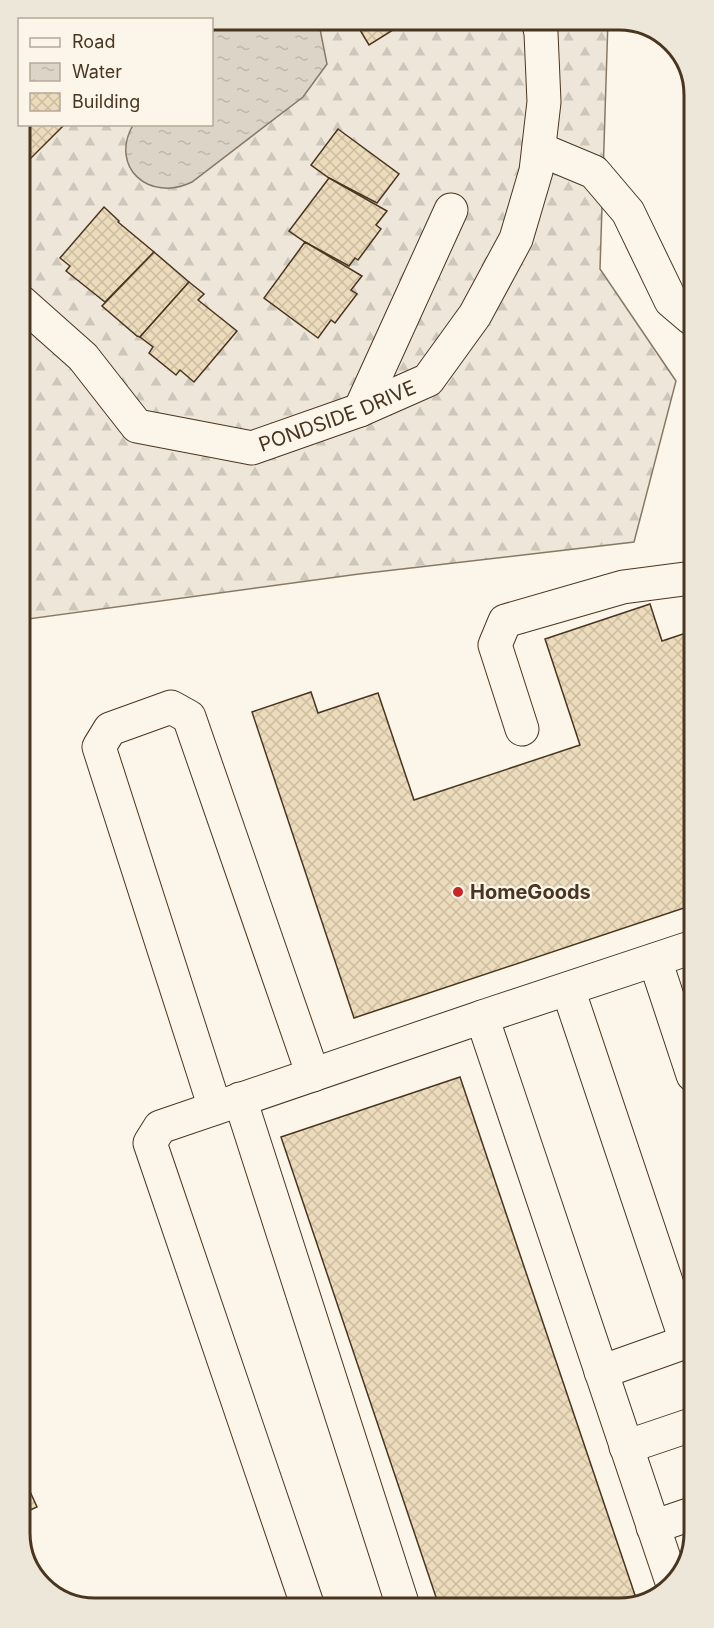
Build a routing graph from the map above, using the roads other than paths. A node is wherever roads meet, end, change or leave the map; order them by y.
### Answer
1 (540, 30) edge
2 (539, 149) junction
3 (451, 210) dead end
4 (30, 310) edge
5 (684, 312) edge
6 (360, 410) junction
7 (684, 579) edge
8 (522, 729) dead end
9 (684, 950) edge
10 (656, 960) junction
11 (568, 989) junction
12 (482, 1017) junction
13 (684, 1047) edge
14 (313, 1075) junction
15 (228, 1104) junction
16 (684, 1323) edge
17 (684, 1342) edge
18 (601, 1372) junction
19 (684, 1427) edge
20 (626, 1447) junction
21 (684, 1516) edge
22 (653, 1527) junction
23 (669, 1574) edge
24 (305, 1598) edge
25 (400, 1598) edge

1 - 2 street, PONDSIDE DRIVE
2 - 5 street
2 - 6 street, PONDSIDE DRIVE
3 - 6 street
4 - 6 street, PONDSIDE DRIVE
7 - 8 street
9 - 10 street
10 - 11 street
10 - 13 street
11 - 12 street
11 - 16 street
12 - 14 street
12 - 18 street
14 - 15 street
14 - 15 street
15 - 24 street
15 - 25 street
17 - 18 street
18 - 20 street
19 - 20 street
20 - 22 street
21 - 22 street
22 - 23 street

